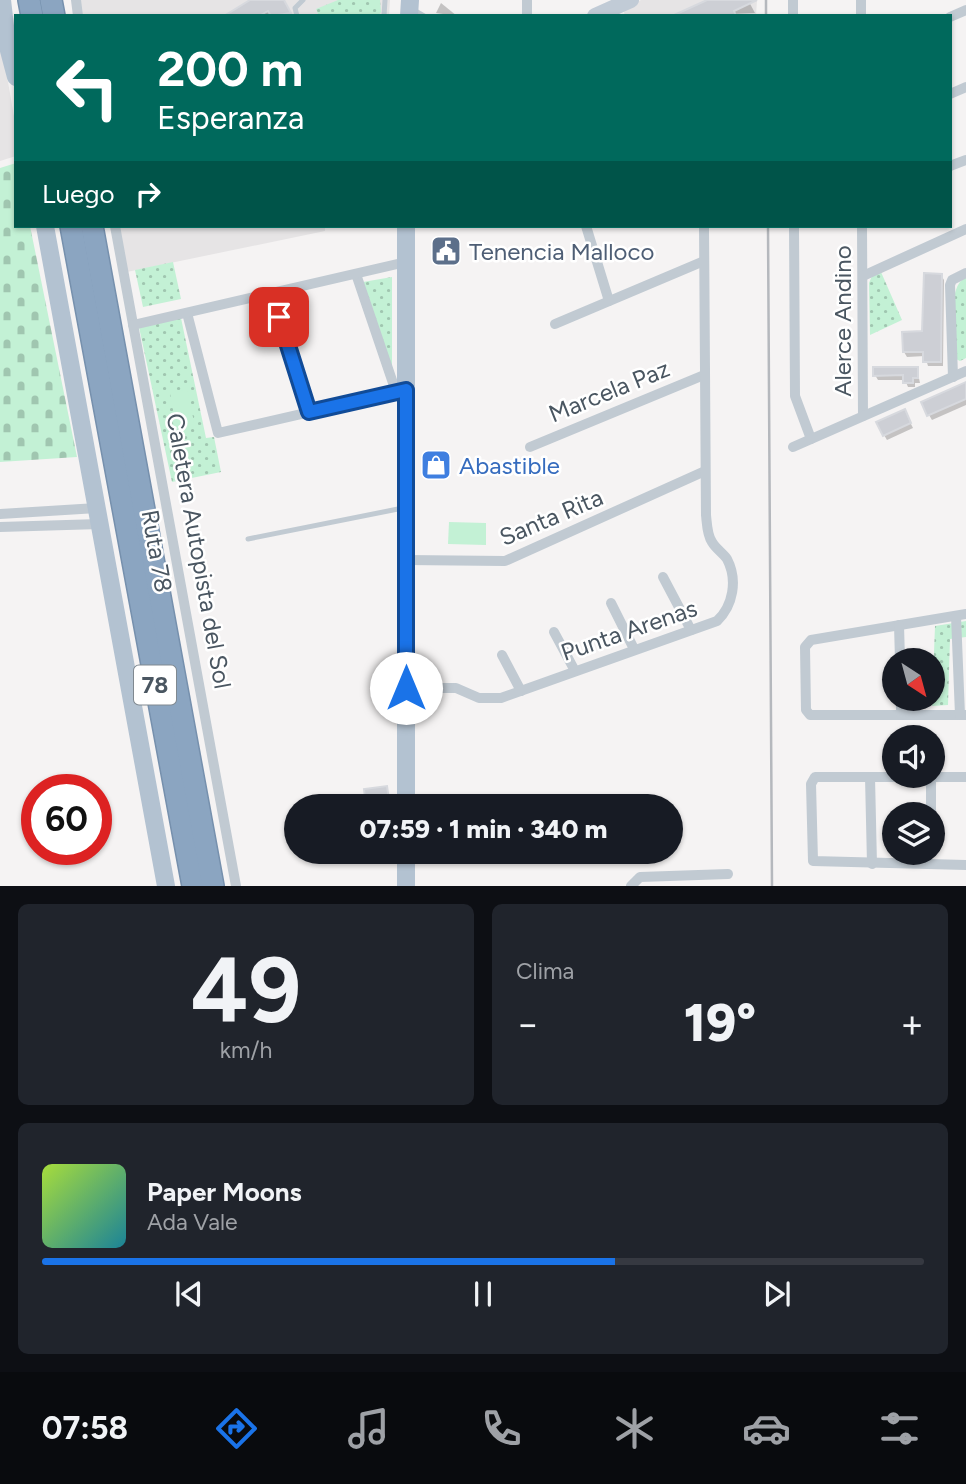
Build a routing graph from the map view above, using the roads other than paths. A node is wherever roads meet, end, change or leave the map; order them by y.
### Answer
1 (2, 0) edge
2 (631, 0) edge
3 (616, 11) edge
4 (14, 69) edge
5 (45, 228) edge
6 (71, 228) edge
7 (92, 228) edge
8 (115, 228) edge
9 (406, 228) edge
10 (587, 228) edge
11 (704, 228) edge
12 (794, 228) edge
13 (862, 228) edge
14 (966, 229) edge
15 (704, 261) junction
16 (406, 262) junction
17 (966, 273) edge
18 (356, 274) junction
19 (863, 276) junction
20 (272, 293) junction
21 (610, 301) junction
22 (187, 313) junction
23 (555, 324) dead end
24 (133, 326) junction
25 (966, 371) edge
26 (705, 375) junction
27 (953, 377) junction
28 (401, 391) junction
29 (309, 412) junction
30 (863, 416) junction
31 (811, 439) junction
32 (530, 447) dead end
33 (793, 447) dead end
34 (705, 471) junction
35 (406, 507) junction
36 (0, 514) edge
37 (98, 516) junction
38 (0, 527) edge
39 (248, 539) dead end
40 (406, 560) junction
41 (663, 577) dead end
42 (611, 603) dead end
43 (961, 615) edge
44 (899, 625) junction
45 (691, 630) junction
46 (554, 632) dead end
47 (900, 648) edge
48 (634, 649) junction
49 (502, 655) dead end
50 (575, 671) junction
51 (406, 688) junction
52 (521, 691) junction
53 (901, 711) edge
54 (901, 715) junction
55 (963, 715) edge
56 (870, 777) junction
57 (882, 777) edge
58 (945, 777) edge
59 (966, 777) edge
60 (406, 794) edge
61 (406, 864) edge
62 (872, 864) junction
63 (882, 864) edge
64 (945, 865) edge
65 (966, 865) edge
66 (728, 874) dead end
67 (166, 886) edge
68 (192, 886) edge
69 (213, 886) edge
70 (236, 886) edge
71 (406, 886) edge
72 (631, 886) edge

1 - 4 main road
2 - 3 main road
5 - 37 main road
6 - 68 highway, Ruta 78 / 78
7 - 69 highway, Ruta 78 / 78
8 - 24 street, Caletera Autopista del Sol
9 - 16 main road
10 - 21 street
11 - 15 street, Punta Arenas
12 - 31 street
13 - 19 street, Alerce Andino
14 - 19 street
15 - 21 street
15 - 26 street, Punta Arenas
16 - 18 street
16 - 28 main road
17 - 27 street
18 - 20 street
18 - 28 street
19 - 30 street, Alerce Andino
20 - 22 street
20 - 29 street
21 - 23 street
22 - 24 street
22 - 29 street
24 - 70 street, Caletera Autopista del Sol
25 - 27 street
26 - 32 street, Marcela Paz
26 - 34 street, Punta Arenas
27 - 30 street
28 - 29 street
28 - 35 main road
30 - 31 street
31 - 33 street
34 - 40 street, Santa Rita
34 - 45 street, Punta Arenas
35 - 39 lane
35 - 40 main road
36 - 37 street
37 - 38 street
37 - 67 main road
40 - 51 main road
41 - 45 street
42 - 48 street
43 - 44 street
43 - 55 street
44 - 47 street
44 - 54 street
45 - 48 street, Punta Arenas
46 - 50 street
48 - 50 street, Punta Arenas
49 - 52 street
50 - 52 street, Punta Arenas
51 - 52 street, Punta Arenas
51 - 60 main road
53 - 54 street
54 - 55 street
56 - 57 street
56 - 62 street
56 - 62 street
58 - 59 street
61 - 71 main road
62 - 63 street
64 - 65 street
66 - 72 street

